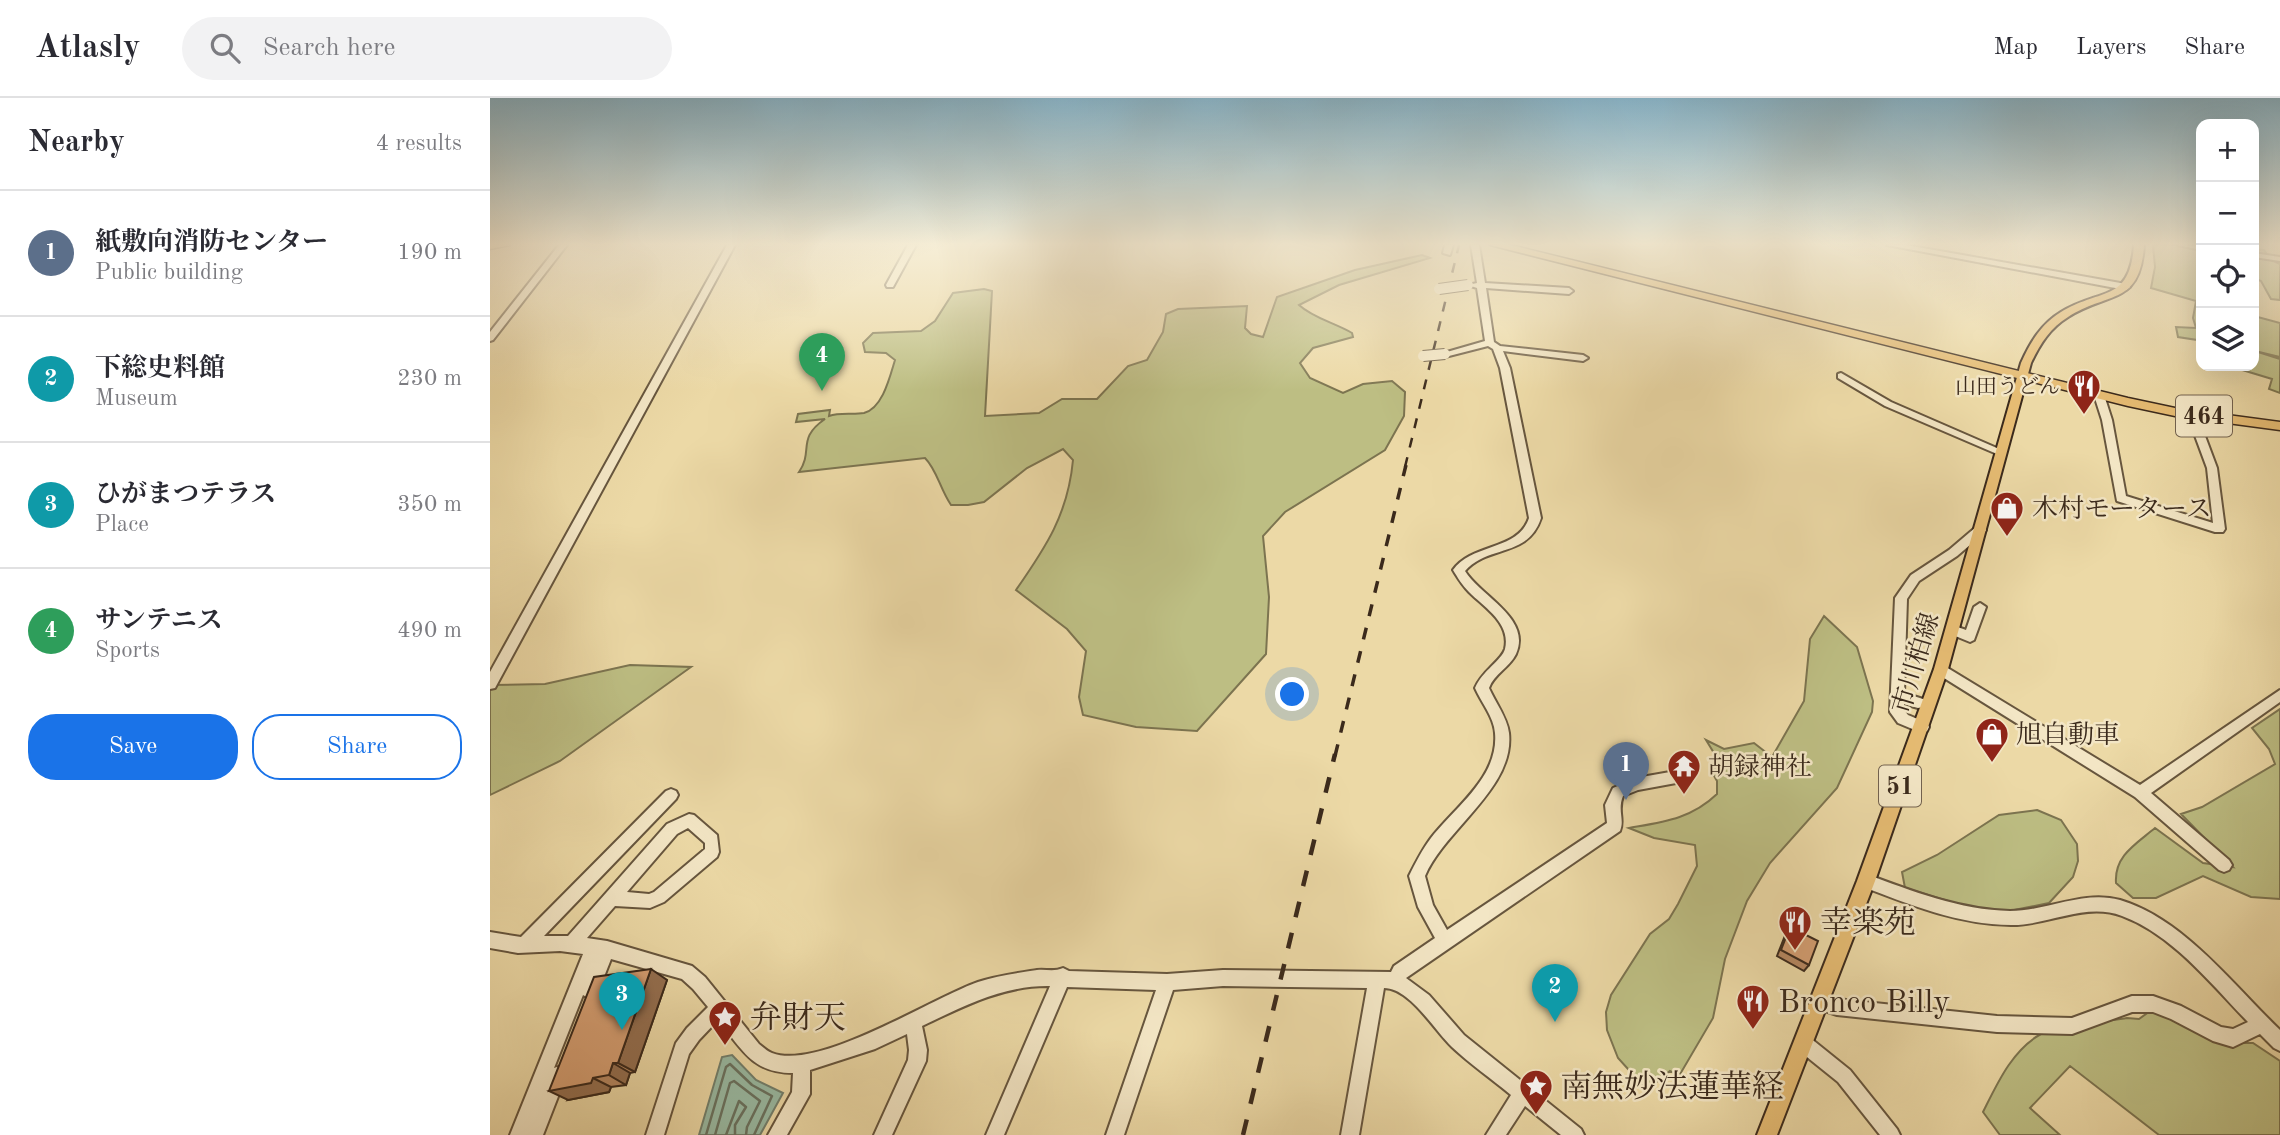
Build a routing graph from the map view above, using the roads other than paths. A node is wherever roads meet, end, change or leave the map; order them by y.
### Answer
1 (525, 293) edge
2 (704, 293) edge
3 (1482, 293) edge
4 (1692, 293) edge
5 (2109, 293) edge
6 (504, 321) junction
7 (490, 323) edge
8 (490, 338) edge
9 (1493, 346) junction
10 (1423, 356) dead end
11 (1583, 358) dead end
12 (2022, 375) junction
13 (1841, 376) dead end
14 (2099, 395) junction
15 (2192, 414) junction
16 (2280, 426) edge
17 (2001, 452) junction
18 (1980, 530) junction
19 (1980, 607) dead end
20 (1952, 630) junction
21 (1941, 669) junction
22 (491, 681) edge
23 (2280, 695) edge
24 (1897, 696) junction
25 (1917, 703) dead end
26 (1922, 727) junction
27 (1687, 775) dead end
28 (2140, 793) junction
29 (671, 795) dead end
30 (2224, 865) dead end
31 (1866, 881) junction
32 (610, 898) junction
33 (490, 940) edge
34 (1445, 941) junction
35 (525, 944) junction
36 (572, 944) junction
37 (601, 948) junction
38 (1063, 976) junction
39 (1377, 979) junction
40 (1395, 980) junction
41 (1167, 982) junction
42 (1819, 1001) junction
43 (719, 1008) junction
44 (913, 1022) junction
45 (2261, 1025) junction
46 (2280, 1042) edge
47 (1803, 1044) junction
48 (802, 1063) junction
49 (1523, 1093) junction
50 (519, 1135) edge
51 (534, 1135) edge
52 (655, 1135) edge
53 (777, 1135) edge
54 (883, 1135) edge
55 (995, 1135) edge
56 (1115, 1135) edge
57 (1350, 1135) edge
58 (1495, 1135) edge
59 (1575, 1135) edge
60 (1767, 1135) edge
61 (1891, 1135) edge

1 - 6 street
2 - 22 street
3 - 9 street
4 - 12 highway, 464
5 - 12 main road, 市川柏線 / 51
6 - 7 street
6 - 8 street
9 - 10 street, bridge
9 - 11 street
9 - 34 street
12 - 14 highway, 464
12 - 17 main road, 市川柏線 / 51
13 - 17 street
14 - 15 highway, 464
14 - 15 street
15 - 16 highway, 464
17 - 18 main road, 市川柏線 / 51
18 - 20 main road, 市川柏線 / 51
18 - 24 street
19 - 20 street
20 - 21 main road, 市川柏線 / 51
21 - 26 main road, 市川柏線 / 51
21 - 28 street
23 - 28 street
24 - 25 street
24 - 26 street
26 - 31 main road, 市川柏線 / 51
27 - 34 street
28 - 30 street
29 - 35 street
31 - 42 main road, 市川柏線 / 51
31 - 45 street
32 - 32 street
32 - 36 street
33 - 35 street
34 - 40 street
35 - 36 street
36 - 37 street
37 - 43 street
37 - 50 street
37 - 51 street
38 - 41 street
38 - 44 street
38 - 55 street
39 - 40 street
39 - 41 street
39 - 57 street
40 - 49 street
41 - 56 street
42 - 45 street
42 - 47 main road, 市川柏線 / 51
43 - 48 street
43 - 52 street
44 - 48 street
44 - 54 street
45 - 46 street
47 - 60 main road, 市川柏線 / 51
47 - 61 street
48 - 53 street
49 - 58 street
49 - 59 street

